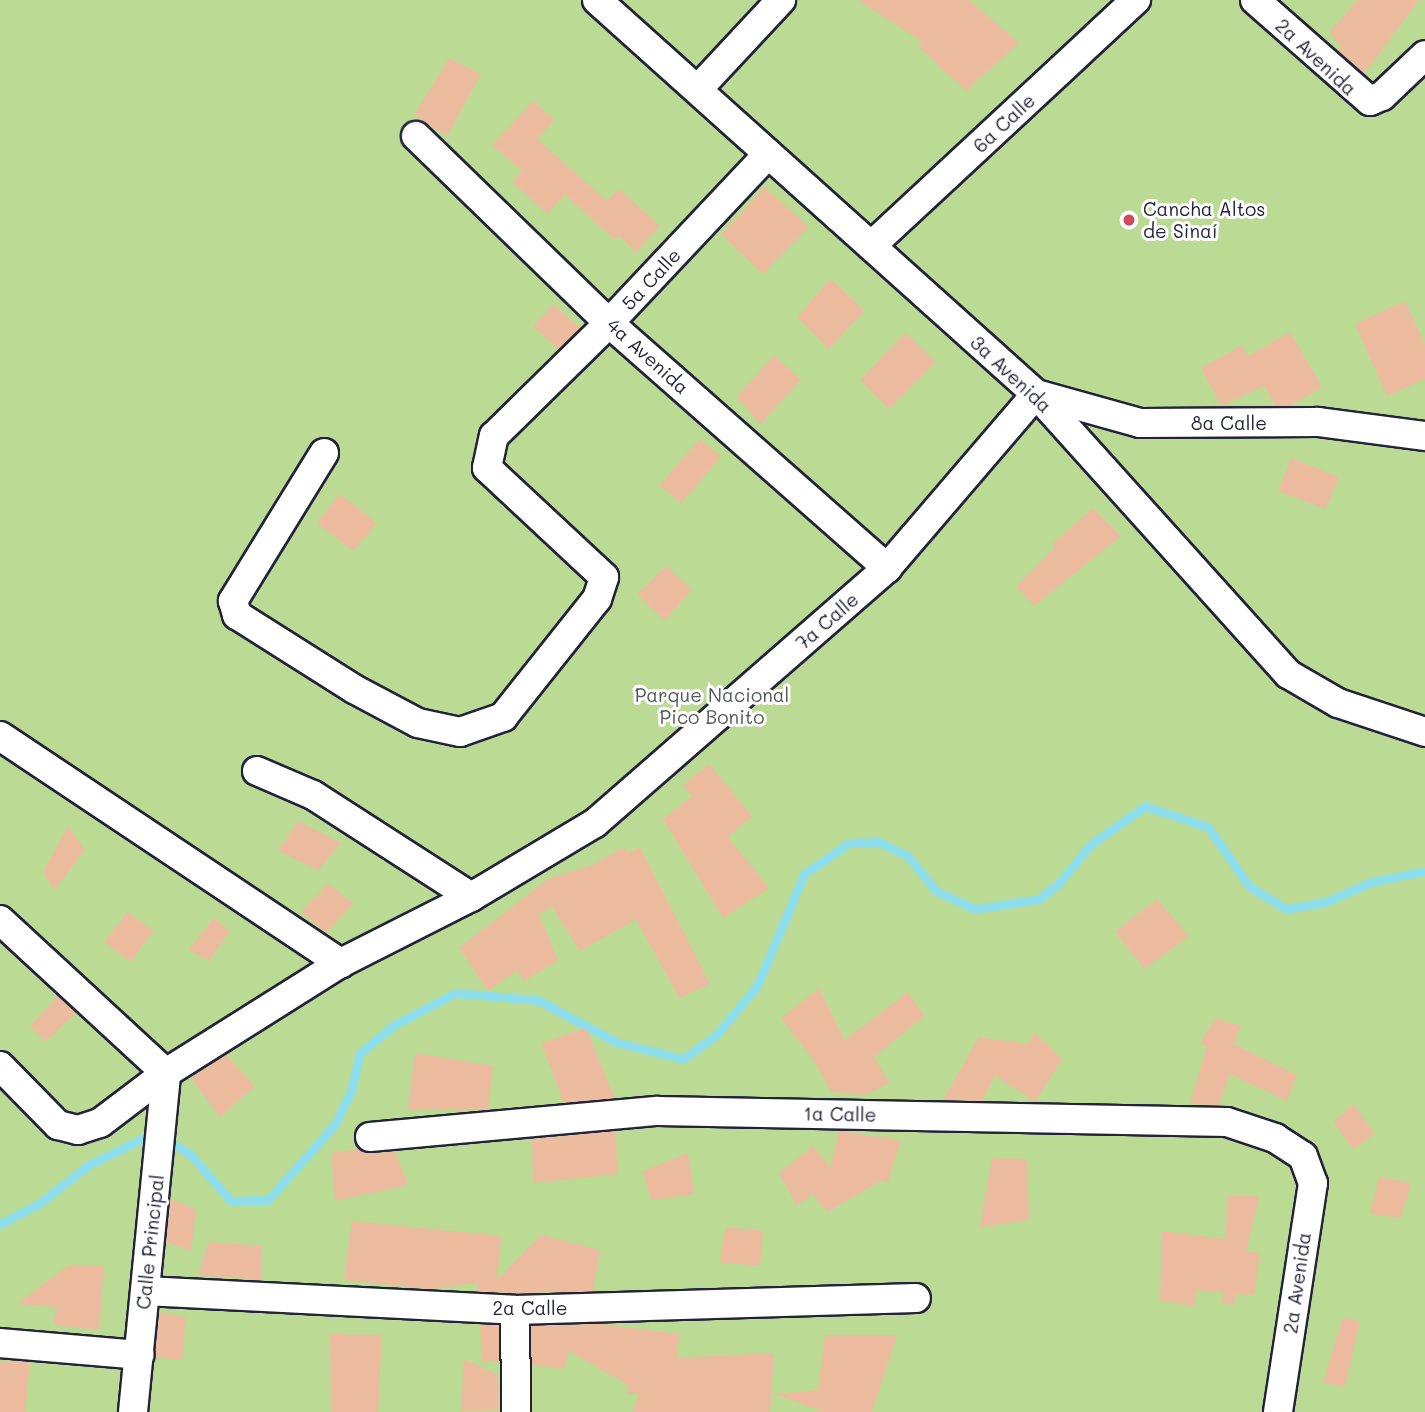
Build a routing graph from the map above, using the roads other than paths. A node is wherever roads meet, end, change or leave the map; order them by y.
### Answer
1 (597, 0) edge
2 (781, 0) edge
3 (1136, 0) edge
4 (1255, 0) edge
5 (1425, 55) edge
6 (698, 89) junction
7 (416, 136) dead end
8 (768, 154) junction
9 (871, 246) junction
10 (609, 323) junction
11 (1036, 394) junction
12 (1425, 436) edge
13 (324, 453) dead end
14 (887, 568) junction
15 (1425, 732) edge
16 (0, 736) edge
17 (257, 771) dead end
18 (471, 897) junction
19 (0, 920) edge
20 (341, 963) junction
21 (0, 1066) edge
22 (166, 1073) junction
23 (370, 1136) dead end
24 (1303, 1156) joint
25 (145, 1291) junction
26 (916, 1298) dead end
27 (515, 1310) junction
28 (0, 1343) edge
29 (139, 1354) junction
30 (133, 1412) edge
31 (516, 1412) edge
32 (1278, 1412) edge

1 - 6 street, 3a Avenida
2 - 6 street
3 - 9 street, 6a Calle
4 - 5 street, 2a Avenida
6 - 8 street, 3a Avenida
7 - 10 street, 4a Avenida
8 - 9 street, 3a Avenida
8 - 10 street, 5a Calle
9 - 11 street, 3a Avenida
10 - 13 street, 5a Calle
10 - 14 street, 4a Avenida
11 - 12 street, 8a Calle
11 - 14 street, 7a Calle
11 - 15 street, 3a Avenida
14 - 18 street, 7a Calle
16 - 20 street
17 - 18 street
18 - 20 street, 7a Calle
19 - 22 street
20 - 22 street, 7a Calle
21 - 22 street, 7a Calle
22 - 25 street, Calle Principal
23 - 24 street, 1a Calle
24 - 32 street, 2a Avenida
25 - 27 street, 2a Calle
25 - 29 street, Calle Principal
26 - 27 street, 2a Calle
27 - 31 street
28 - 29 street
29 - 30 street, Calle Principal

